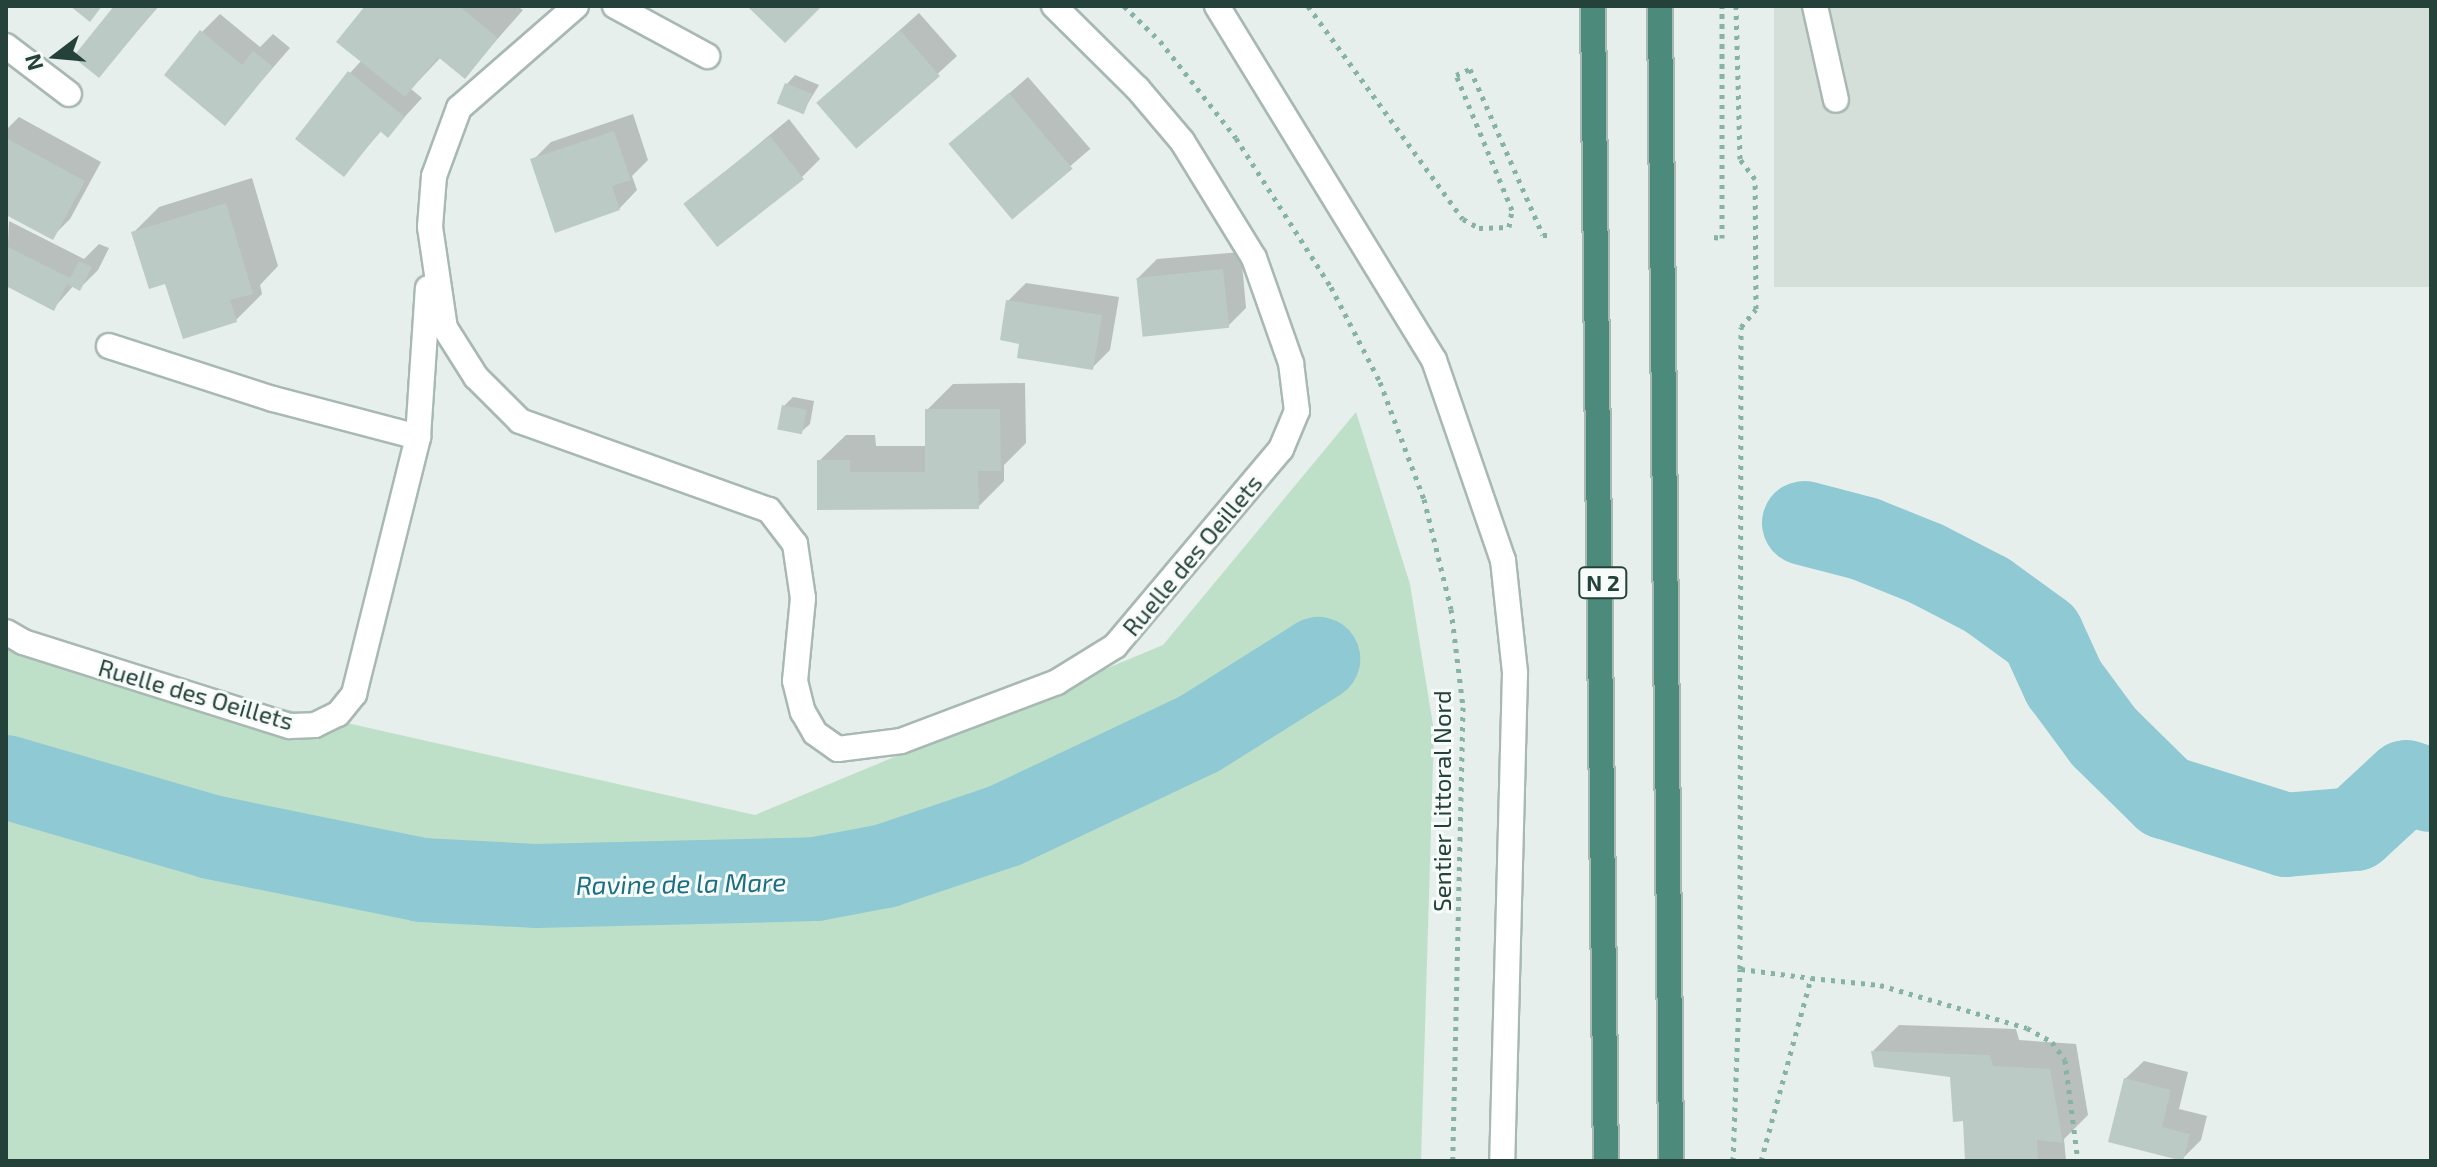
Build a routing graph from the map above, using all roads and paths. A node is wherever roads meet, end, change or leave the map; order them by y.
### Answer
1 (576, 6) edge
2 (615, 6) edge
3 (1054, 6) edge
4 (1124, 6) edge
5 (1217, 6) edge
6 (1308, 6) edge
7 (1593, 6) edge
8 (1660, 6) edge
9 (1722, 6) edge
10 (1736, 6) edge
11 (1815, 6) edge
12 (6, 46) edge
13 (707, 56) dead end
14 (69, 94) dead end
15 (1836, 100) dead end
16 (1549, 235) dead end
17 (1714, 237) dead end
18 (430, 254) junction
19 (109, 346) dead end
20 (418, 437) junction
21 (6, 632) edge
22 (1740, 969) junction
23 (1811, 978) junction
24 (1453, 1161) edge
25 (1502, 1161) edge
26 (1606, 1161) edge
27 (1671, 1161) edge
28 (1733, 1161) edge
29 (1761, 1161) edge
30 (2078, 1161) edge

1 - 18 street, Ruelle des Oeillets
2 - 13 street
3 - 18 street, Ruelle des Oeillets
4 - 24 path, Sentier Littoral Nord
5 - 25 street
6 - 16 path
7 - 26 highway, N 2
8 - 27 highway
9 - 17 path
10 - 22 path
11 - 15 street
12 - 14 street
18 - 20 street, Ruelle des Oeillets
19 - 20 street
20 - 21 street, Ruelle des Oeillets
22 - 23 path
22 - 28 path
23 - 29 path
23 - 30 path

